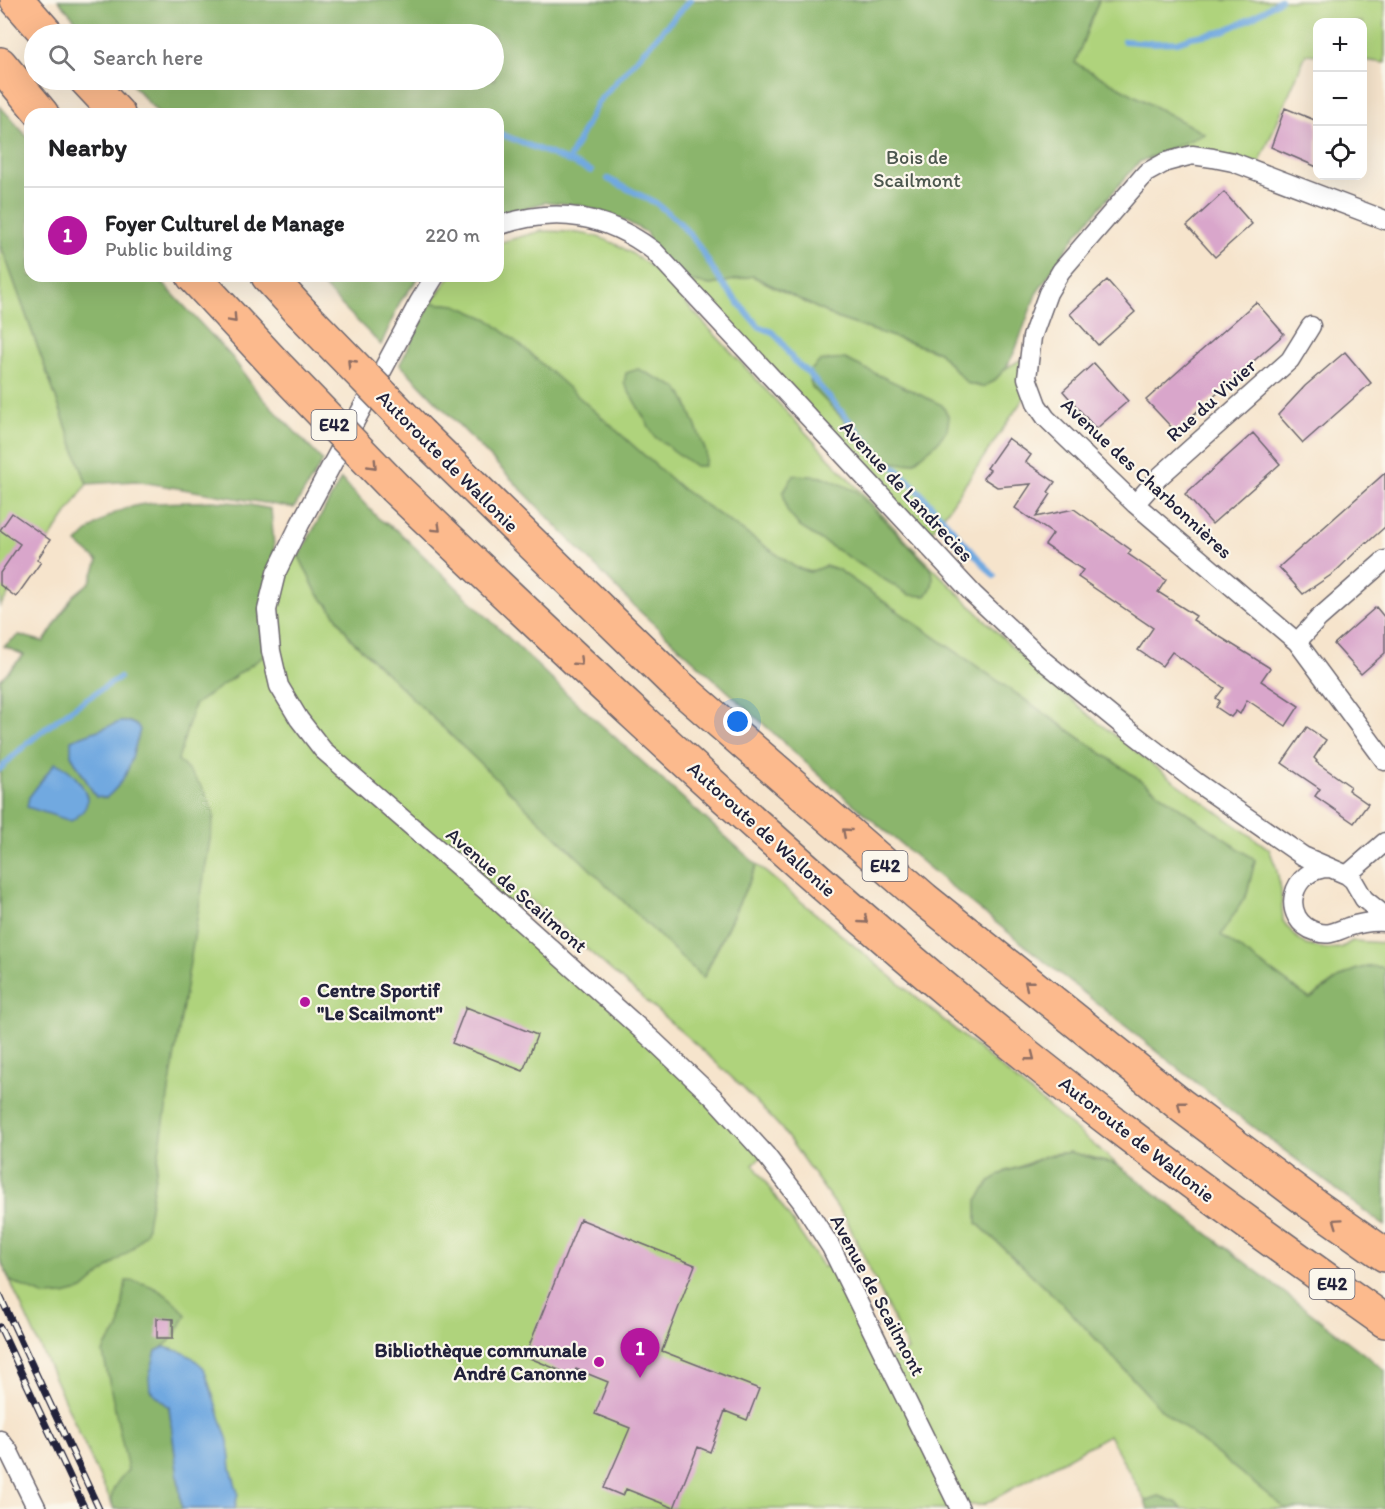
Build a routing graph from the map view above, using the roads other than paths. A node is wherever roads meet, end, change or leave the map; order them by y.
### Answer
1 (17, 0) edge
2 (38, 24) edge
3 (0, 64) edge
4 (95, 90) edge
5 (37, 108) edge
6 (112, 108) edge
7 (1385, 220) edge
8 (504, 224) edge
9 (199, 282) edge
10 (274, 282) edge
11 (431, 282) edge
12 (1311, 326) dead end
13 (1135, 504) junction
14 (1385, 560) edge
15 (1297, 642) junction
16 (1385, 761) edge
17 (1280, 840) junction
18 (1385, 842) edge
19 (1348, 877) junction
20 (1296, 887) junction
21 (1385, 916) edge
22 (1385, 922) edge
23 (1347, 927) junction
24 (1385, 1255) edge
25 (1385, 1321) edge
26 (0, 1440) edge
27 (37, 1509) edge
28 (960, 1509) edge

1 - 2 highway
3 - 5 highway
4 - 6 highway
7 - 13 street, Avenue des Charbonnières
8 - 17 street, Avenue de Landrecies
9 -> 25 highway, Autoroute de Wallonie / E42, bridge
24 -> 10 highway, Autoroute de Wallonie / E42, bridge
11 - 28 street, Avenue de Scailmont
12 - 13 street, Rue du Vivier
13 - 15 street, Avenue des Charbonnières
14 - 15 street
15 - 16 street, Avenue des Charbonnières
17 - 19 street, Avenue de Landrecies
17 - 20 street
18 - 19 street
19 - 20 street
19 - 21 street
19 - 23 street
20 - 23 street
22 - 23 street
26 - 27 street

